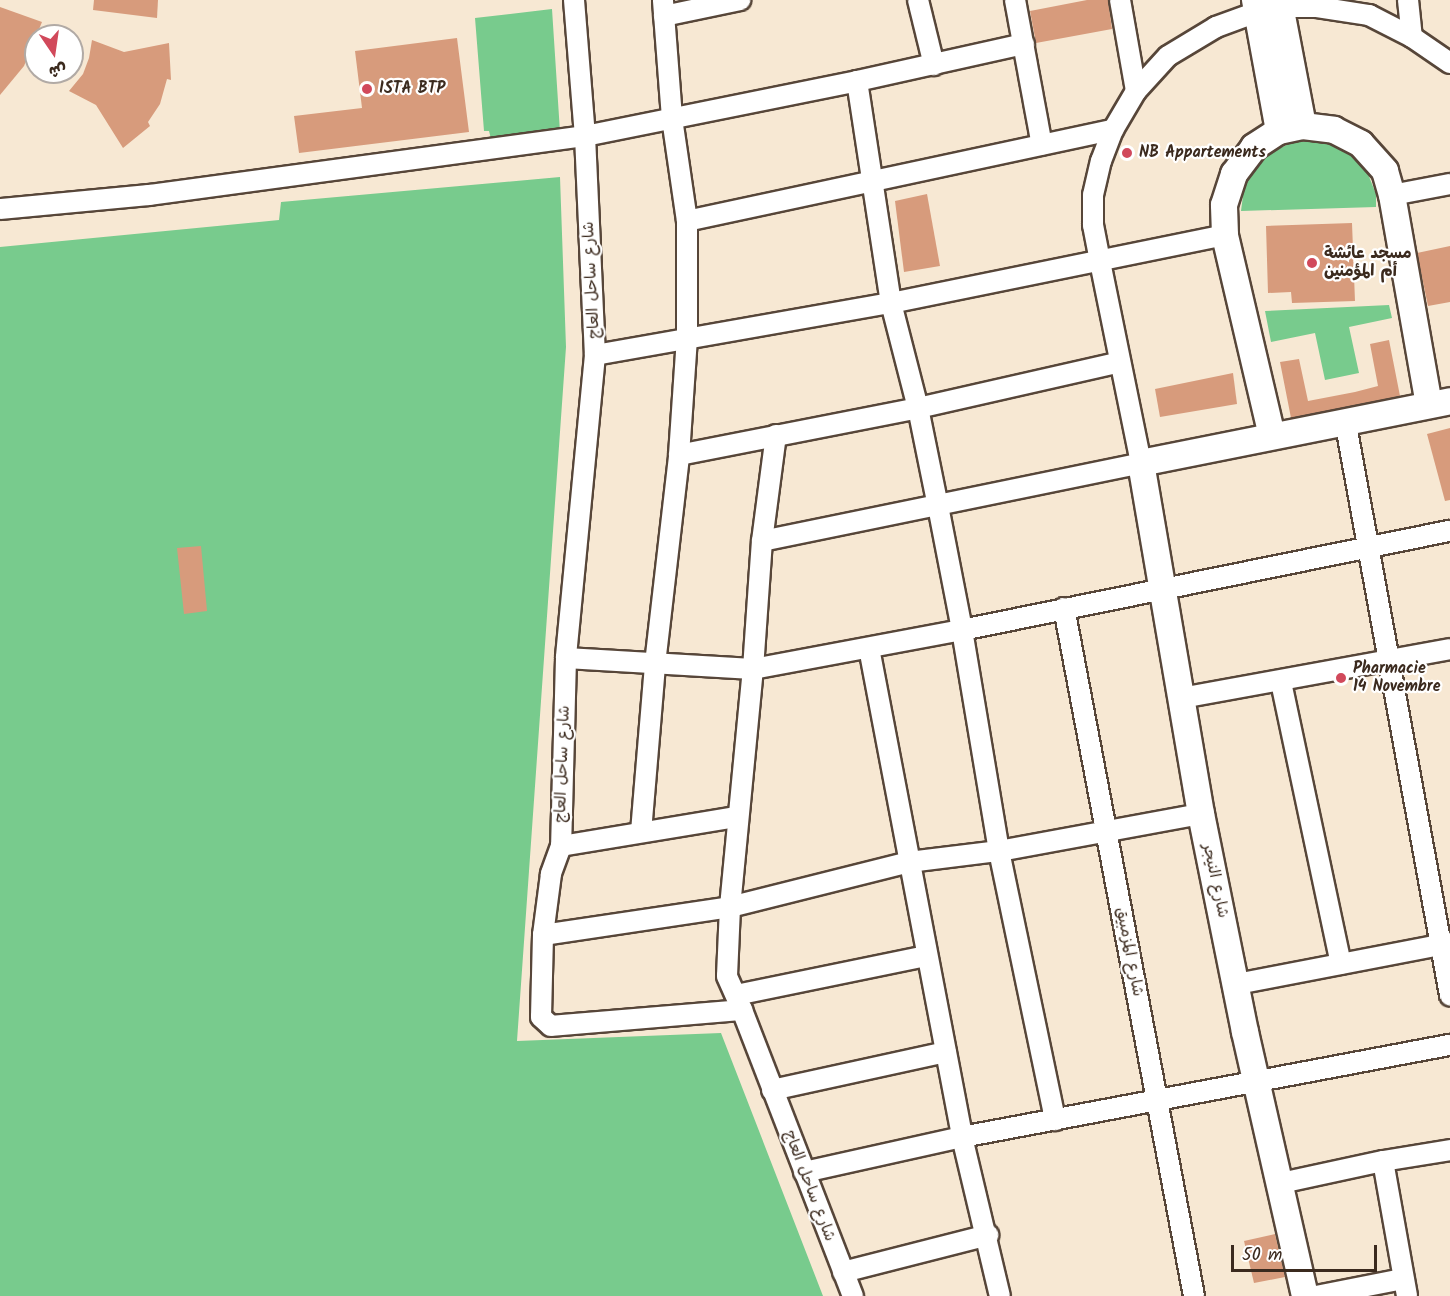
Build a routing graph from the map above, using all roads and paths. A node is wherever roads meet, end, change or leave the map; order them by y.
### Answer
1 (574, 0) edge
2 (740, 0) edge
3 (918, 0) edge
4 (1015, 0) edge
5 (1120, 0) edge
6 (1408, 0) edge
7 (1268, 5) edge
8 (664, 8) edge
9 (1412, 37) junction
10 (1024, 44) junction
11 (1450, 63) edge
12 (934, 65) junction
13 (857, 81) junction
14 (1136, 91) junction
15 (672, 118) junction
16 (1291, 129) junction
17 (1113, 130) junction
18 (585, 136) junction
19 (1042, 145) junction
20 (873, 181) junction
21 (1450, 184) edge
22 (1392, 195) junction
23 (0, 209) edge
24 (687, 221) junction
25 (1225, 235) junction
26 (1100, 261) junction
27 (891, 303) junction
28 (687, 338) junction
29 (595, 355) junction
30 (1120, 362) junction
31 (1439, 403) edge
32 (918, 408) junction
33 (1346, 420) junction
34 (776, 435) junction
35 (1272, 436) junction
36 (679, 455) junction
37 (1141, 463) junction
38 (938, 506) junction
39 (1450, 531) edge
40 (762, 541) junction
41 (1368, 547) junction
42 (1163, 589) junction
43 (1064, 608) junction
44 (962, 630) junction
45 (869, 648) junction
46 (1450, 648) edge
47 (566, 658) junction
48 (1388, 661) junction
49 (655, 664) junction
50 (753, 669) junction
51 (1281, 682) junction
52 (1181, 698) junction
53 (1201, 814) junction
54 (737, 817) junction
55 (641, 832) junction
56 (1107, 832) junction
57 (561, 846) junction
58 (999, 851) junction
59 (909, 862) junction
60 (730, 907) junction
61 (543, 935) junction
62 (1445, 944) edge
63 (926, 956) junction
64 (1341, 964) junction
65 (1237, 984) junction
66 (1450, 995) edge
67 (739, 1002) junction
68 (1450, 1045) edge
69 (946, 1052) junction
70 (1257, 1082) junction
71 (772, 1090) junction
72 (1157, 1101) junction
73 (1055, 1120) junction
74 (962, 1137) junction
75 (1450, 1150) edge
76 (1383, 1161) junction
77 (804, 1172) junction
78 (1281, 1183) junction
79 (988, 1235) junction
80 (843, 1272) junction
81 (1405, 1287) edge
82 (853, 1296) edge
83 (1000, 1296) edge
84 (1194, 1296) edge
85 (1305, 1296) edge
86 (1316, 1296) edge

1 - 18 street, شارع ساحل العاج
2 - 8 street
3 - 12 street
4 - 10 street
5 - 14 street
6 - 9 street
7 - 9 street
7 - 14 street
7 - 16 street
8 - 15 street
9 - 11 street
10 - 12 street
10 - 19 street
12 - 13 street
13 - 15 street
13 - 20 street
14 - 17 street
15 - 18 street
15 - 24 street
16 - 22 street
16 - 25 street
17 - 19 street
17 - 26 street
18 - 23 street
18 - 29 street, شارع ساحل العاج
19 - 20 street
20 - 24 street
20 - 27 street
21 - 22 street
22 - 31 street
24 - 28 street
25 - 26 street
25 - 35 street
26 - 27 street
26 - 30 street
27 - 28 street
27 - 32 street
28 - 29 street
28 - 36 street
29 - 47 street, شارع ساحل العاج
30 - 32 street
30 - 37 street
31 - 33 street
32 - 34 street
32 - 38 street
33 - 35 street
33 - 41 street
34 - 36 street
34 - 40 street
35 - 37 street
36 - 49 street
37 - 38 street
37 - 42 street, شارع النيجر
38 - 40 street
38 - 44 street
39 - 41 street
40 - 50 street
41 - 42 street
41 - 48 street
42 - 43 street
42 - 52 street, شارع النيجر
43 - 44 street
43 - 56 street, شارع المزمبيق
44 - 45 street
44 - 58 street
45 - 50 street
45 - 59 street
46 - 48 street
47 - 49 street
47 - 57 street, شارع ساحل العاج
48 - 51 street
48 - 62 street
49 - 50 street
49 - 55 street
50 - 54 street
51 - 52 street
51 - 64 street
52 - 53 street, شارع النيجر
53 - 56 street
53 - 65 street, شارع النيجر
54 - 55 street
54 - 60 street
55 - 57 street
56 - 58 street
56 - 72 street, شارع المزمبيق
57 - 61 street, شارع ساحل العاج
58 - 59 street
58 - 73 street
59 - 60 street
59 - 63 street
60 - 61 street
60 - 67 street
61 - 67 street, شارع ساحل العاج
62 - 64 street
62 - 66 street
63 - 67 street
63 - 69 street
64 - 65 street
65 - 70 street, شارع النيجر
67 - 71 street, شارع ساحل العاج
68 - 70 street
69 - 71 street
69 - 74 street
70 - 72 street
70 - 78 street, شارع النيجر
71 - 77 street, شارع ساحل العاج
72 - 73 street
72 - 84 street, شارع المزمبيق
73 - 74 street
74 - 77 street
74 - 79 street
75 - 76 street
76 - 78 street
76 - 81 street
77 - 80 street, شارع ساحل العاج
78 - 85 street, شارع النيجر
79 - 80 street
79 - 83 street
80 - 82 street, شارع ساحل العاج
81 - 86 street

